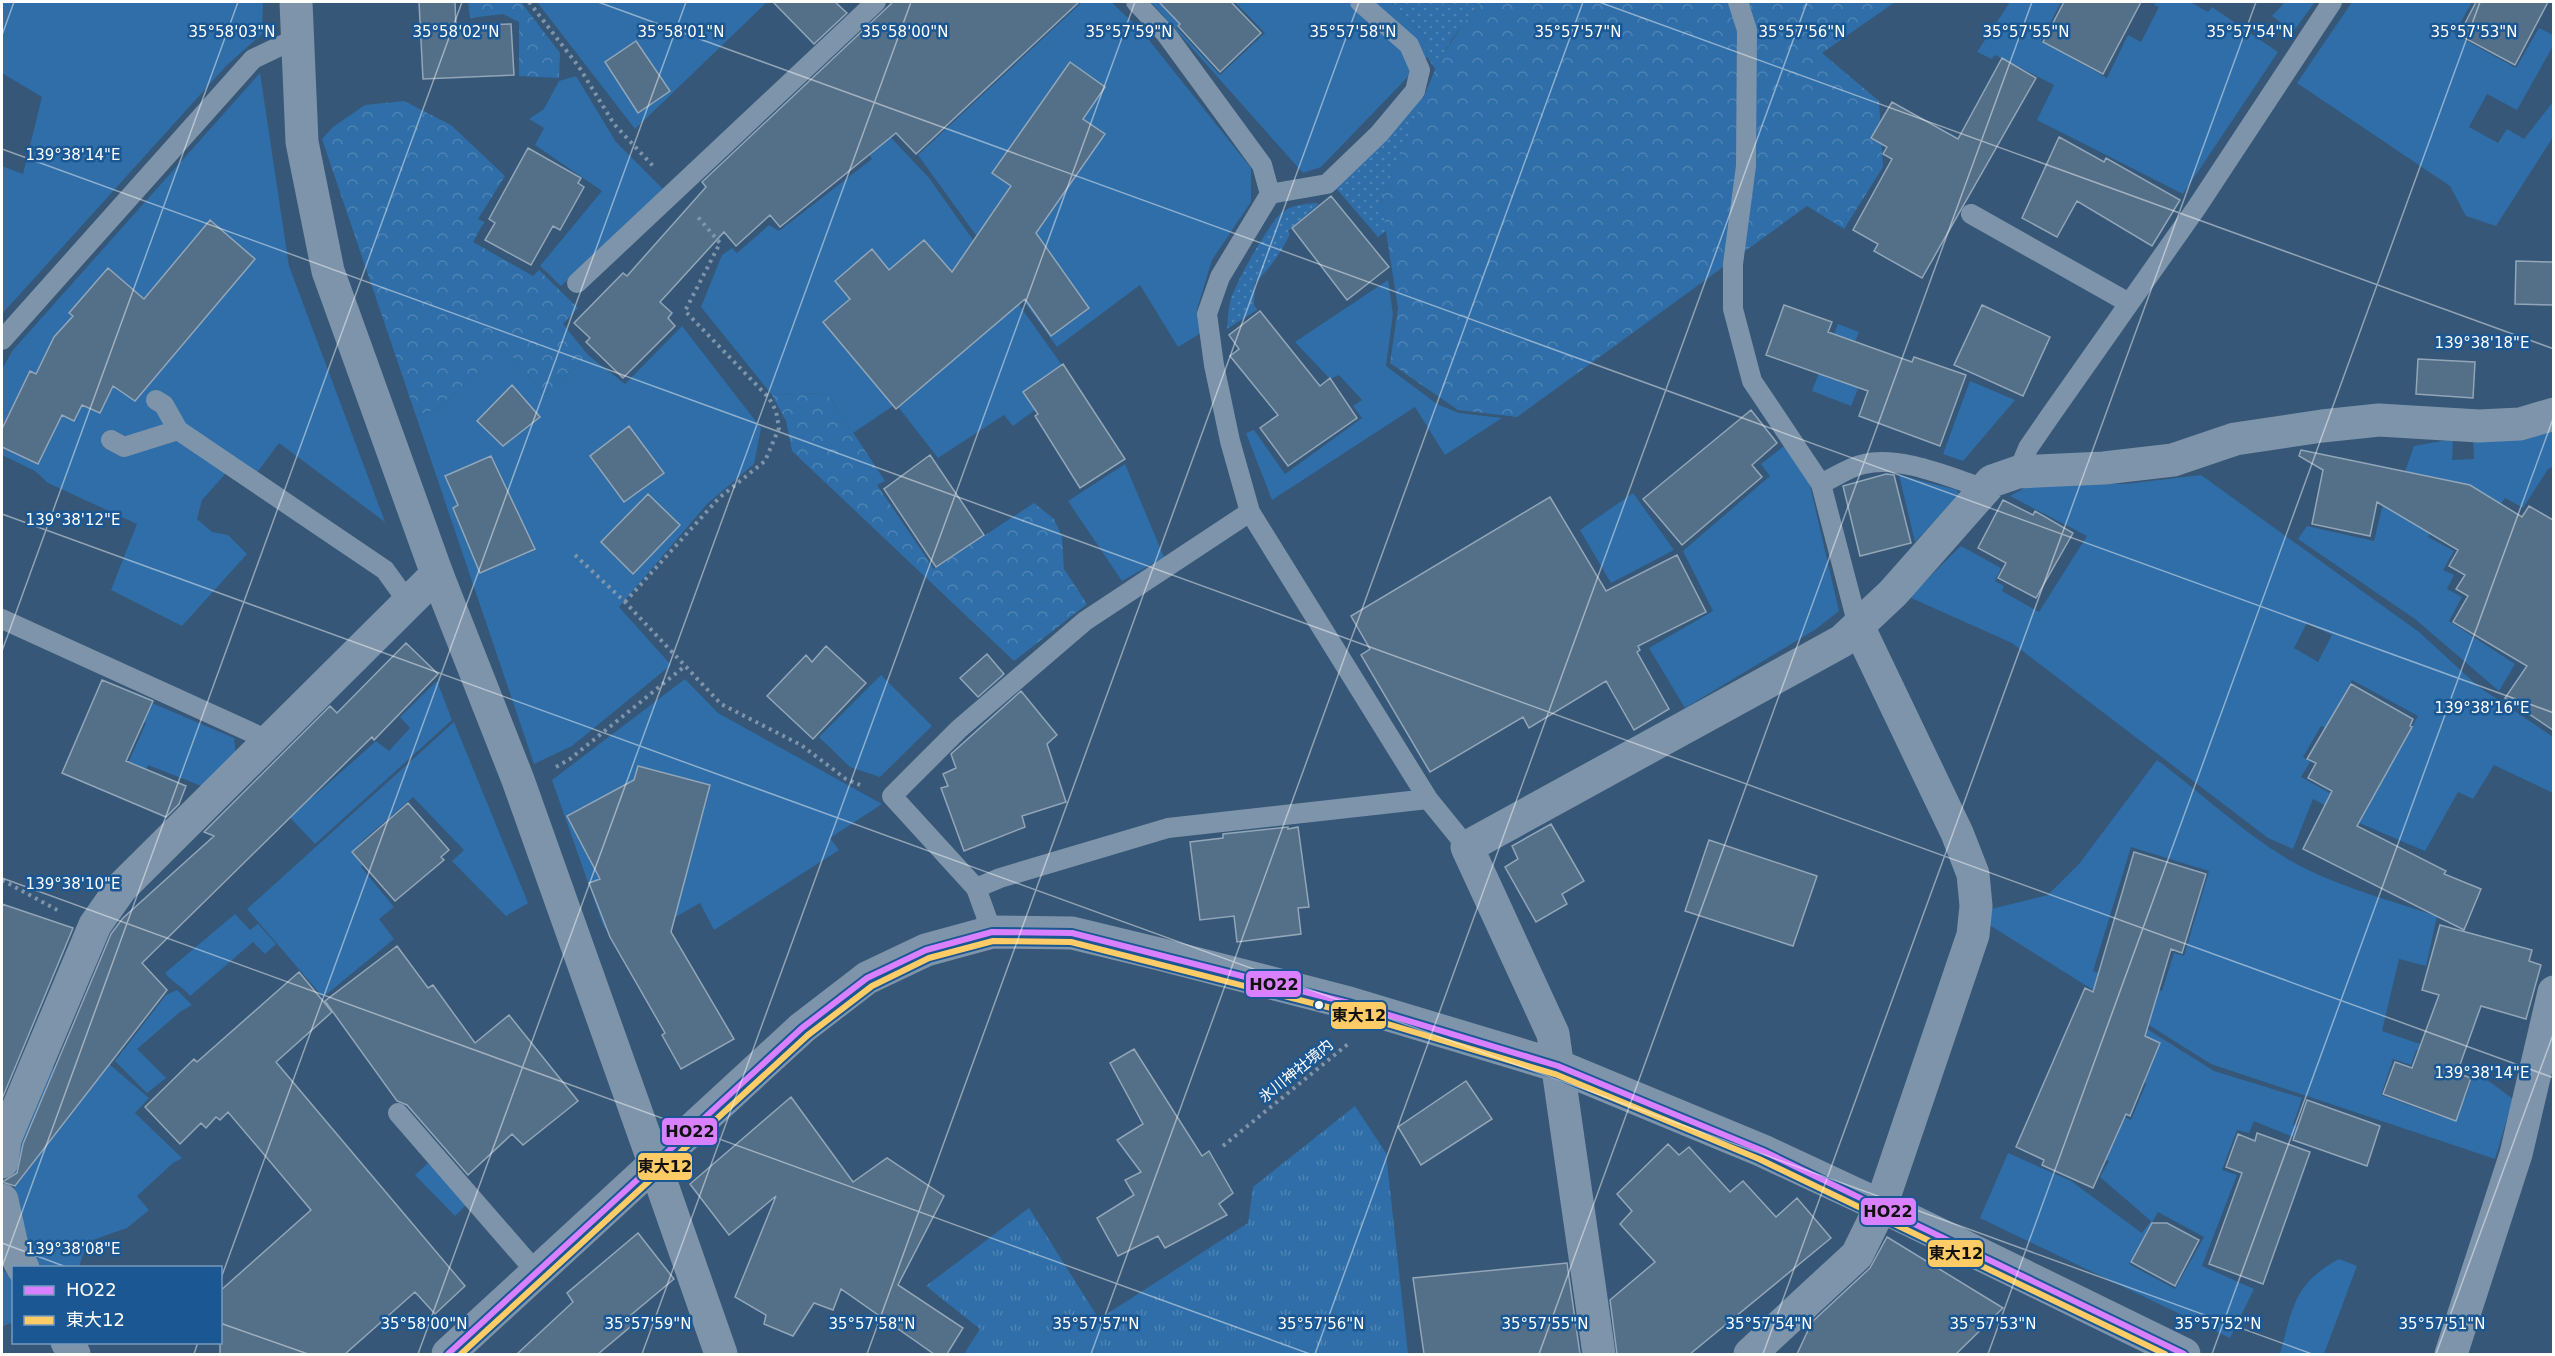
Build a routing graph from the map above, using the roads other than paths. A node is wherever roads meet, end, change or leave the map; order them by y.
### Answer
1 (296, 2) edge
2 (876, 2) edge
3 (1136, 2) edge
4 (1360, 2) edge
5 (1738, 2) edge
6 (2332, 2) edge
7 (297, 38) junction
8 (1270, 194) junction
9 (1971, 214) dead end
10 (577, 283) dead end
11 (2129, 303) junction
12 (2, 340) edge
13 (156, 400) dead end
14 (2553, 414) edge
15 (178, 430) junction
16 (111, 440) dead end
17 (2018, 472) junction
18 (1821, 483) junction
19 (1986, 489) junction
20 (1250, 512) junction
21 (437, 574) junction
22 (408, 602) junction
23 (2, 619) edge
24 (1857, 626) junction
25 (268, 740) junction
26 (1428, 799) junction
27 (1467, 847) junction
28 (976, 888) junction
29 (992, 932) junction
30 (2553, 992) edge
31 (1558, 1066) junction
32 (398, 1113) dead end
33 (2, 1162) edge
34 (656, 1165) junction
35 (2, 1200) edge
36 (1881, 1206) junction
37 (12, 1257) edge
38 (537, 1273) junction
39 (448, 1354) edge
40 (721, 1354) edge
41 (1599, 1354) edge
42 (1750, 1354) edge
43 (2184, 1354) edge
44 (2451, 1354) edge

1 - 7 street
2 - 10 lane
3 - 8 lane
4 - 8 lane
5 - 18 lane
6 - 11 lane
7 - 12 lane
7 - 21 street
8 - 20 lane
9 - 11 lane
11 - 17 lane
13 - 15 lane
14 - 17 street
15 - 16 lane
15 - 22 lane
17 - 19 street
18 - 19 lane
18 - 24 lane
19 - 24 street
20 - 26 lane
20 - 28 lane
21 - 22 street
21 - 34 street
22 - 25 street
23 - 25 lane
24 - 27 street
24 - 36 street
25 - 33 street
26 - 27 lane
26 - 28 lane
27 - 31 street
28 - 29 lane
29 - 31 street
29 - 34 street
30 - 44 street
31 - 36 street
31 - 41 street
32 - 38 lane
34 - 38 street
34 - 40 street
35 - 37 street
36 - 42 street
36 - 43 street
38 - 39 street

